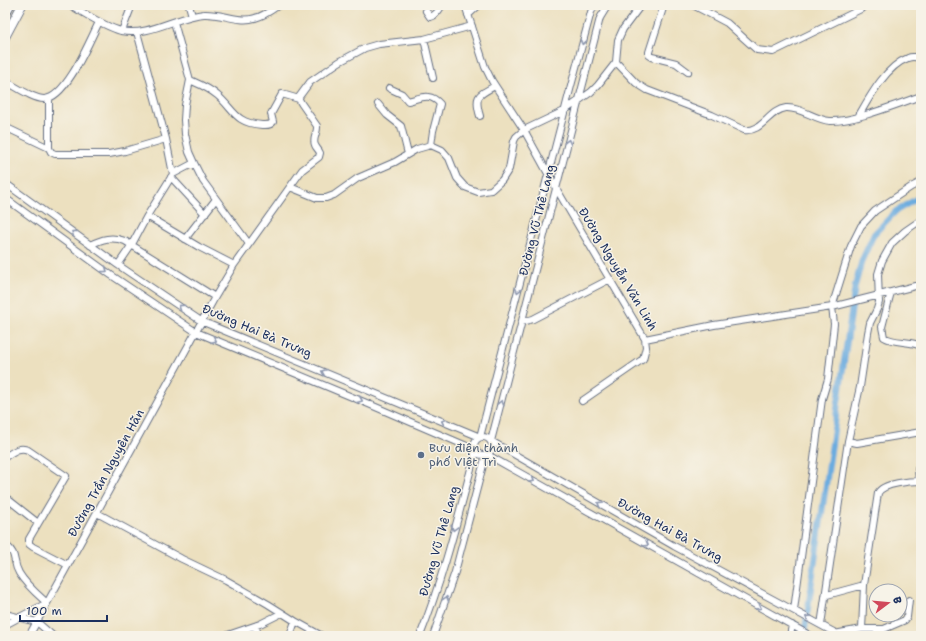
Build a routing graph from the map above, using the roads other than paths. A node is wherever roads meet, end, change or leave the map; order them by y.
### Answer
1 (10, 5) edge
2 (22, 5) edge
3 (70, 5) edge
4 (132, 5) edge
5 (189, 5) edge
6 (279, 5) edge
7 (442, 5) edge
8 (465, 5) edge
9 (479, 5) edge
10 (595, 5) edge
11 (606, 5) edge
12 (640, 5) edge
13 (664, 5) edge
14 (693, 5) edge
15 (865, 5) edge
16 (426, 11) dead end
17 (5, 14) edge
18 (192, 16) junction
19 (468, 16) junction
20 (99, 22) junction
21 (174, 22) junction
22 (472, 26) junction
23 (122, 31) junction
24 (137, 32) junction
25 (5, 37) edge
26 (424, 40) junction
27 (920, 58) edge
28 (616, 62) junction
29 (688, 72) dead end
30 (433, 78) dead end
31 (190, 80) junction
32 (5, 81) edge
33 (495, 86) junction
34 (389, 88) dead end
35 (921, 96) edge
36 (49, 98) junction
37 (299, 99) junction
38 (579, 101) junction
39 (378, 104) dead end
40 (564, 110) junction
41 (480, 116) dead end
42 (858, 117) junction
43 (5, 127) edge
44 (524, 130) junction
45 (166, 139) junction
46 (431, 145) junction
47 (49, 148) junction
48 (408, 154) junction
49 (194, 163) junction
50 (548, 174) junction
51 (172, 176) junction
52 (921, 182) edge
53 (5, 183) edge
54 (290, 187) junction
55 (556, 188) junction
56 (5, 198) edge
57 (216, 199) junction
58 (205, 214) junction
59 (147, 216) junction
60 (921, 220) edge
61 (185, 239) junction
62 (249, 244) junction
63 (90, 245) junction
64 (131, 246) junction
65 (118, 265) junction
66 (234, 265) junction
67 (610, 279) junction
68 (921, 286) edge
69 (891, 292) junction
70 (876, 295) junction
71 (215, 297) junction
72 (835, 306) junction
73 (202, 321) junction
74 (522, 322) junction
75 (196, 332) junction
76 (645, 339) junction
77 (921, 346) edge
78 (582, 401) dead end
79 (921, 432) edge
80 (480, 437) junction
81 (491, 441) junction
82 (848, 441) junction
83 (476, 450) junction
84 (486, 454) junction
85 (5, 457) edge
86 (921, 463) edge
87 (920, 481) edge
88 (5, 497) edge
89 (97, 513) junction
90 (38, 523) junction
91 (6, 545) edge
92 (68, 565) junction
93 (864, 585) junction
94 (827, 595) junction
95 (909, 600) dead end
96 (47, 603) junction
97 (783, 605) junction
98 (794, 610) junction
99 (282, 613) junction
100 (5, 614) edge
101 (777, 617) junction
102 (18, 618) junction
103 (295, 621) junction
104 (37, 622) junction
105 (5, 625) edge
106 (792, 625) junction
107 (821, 625) junction
108 (255, 626) junction
109 (862, 629) junction
110 (836, 635) edge
111 (29, 636) edge
112 (53, 636) edge
113 (225, 636) edge
114 (259, 636) edge
115 (290, 636) edge
116 (322, 636) edge
117 (420, 636) edge
118 (433, 636) edge
119 (790, 636) edge
120 (811, 636) edge

1 - 17 main road
2 - 25 main road
3 - 20 street
4 - 23 street
5 - 18 street
6 - 18 street
7 - 16 street
8 - 19 street, Đường Nguyễn Văn Linh
9 - 19 street
10 -> 40 street, Đường Vũ Thê Lang
11 - 38 street, Đường Vũ Thê Lang
12 - 28 street
13 - 29 street
14 - 15 street
18 - 21 street
19 - 22 street, Đường Nguyễn Văn Linh
20 - 23 street
20 - 36 street
21 - 24 street
21 - 31 street
22 - 26 street
22 - 33 street, Đường Nguyễn Văn Linh
23 - 24 street
24 - 45 street
26 - 30 street
26 - 37 street
27 - 42 street
28 - 38 street
28 - 42 street
31 - 37 street
31 - 49 street
32 - 36 street
33 - 41 street
33 - 44 street, Đường Nguyễn Văn Linh
34 - 46 street
35 - 42 street
36 - 47 street
37 - 54 street, Đường Trần Nguyên Hãn
38 - 40 street
55 -> 38 street, Đường Vũ Thê Lang
39 - 48 street
40 - 44 street
40 - 50 street, Đường Vũ Thê Lang
43 - 47 street
44 - 46 street
44 - 50 street, Đường Nguyễn Văn Linh
45 - 47 street
45 - 51 street
46 - 48 street
48 - 54 street
49 - 51 street
49 - 57 street
50 - 55 street, Đường Nguyễn Văn Linh
50 -> 80 street, Đường Vũ Thê Lang
51 - 58 street
51 - 59 street
52 - 72 street
63 -> 53 street, Đường Hai Bà Trưng
54 - 62 street, Đường Trần Nguyên Hãn
55 - 67 street, Đường Nguyễn Văn Linh
55 - 74 street, Đường Vũ Thê Lang
56 -> 75 street, Đường Hai Bà Trưng
57 - 58 street
57 - 62 street
58 - 61 street
59 - 61 street
59 - 64 street
60 - 70 street
61 - 66 street
62 - 66 street, Đường Trần Nguyên Hãn
63 - 64 street
63 - 65 street, Đường Hai Bà Trưng
64 - 65 street
64 - 71 street
73 -> 65 street, Đường Hai Bà Trưng
66 - 71 street, Đường Trần Nguyên Hãn
67 - 74 street
67 - 76 street, Đường Nguyễn Văn Linh
68 - 69 street, Đường Nguyễn Văn Linh
69 - 70 street, Đường Nguyễn Văn Linh
69 - 77 street
70 - 72 street, Đường Nguyễn Văn Linh
70 - 82 street
71 - 73 street, Đường Trần Nguyên Hãn
72 - 76 street, Đường Nguyễn Văn Linh
72 - 98 street
73 - 75 street, Đường Trần Nguyên Hãn
80 -> 73 street, Đường Hai Bà Trưng
81 -> 74 street, Đường Vũ Thê Lang
75 -> 83 street, Đường Hai Bà Trưng
75 - 89 street, Đường Trần Nguyên Hãn
76 - 78 street
79 - 82 street
80 - 81 street
80 - 83 street
81 - 84 street
97 -> 81 street, Đường Hai Bà Trưng
82 - 94 street
83 - 84 street
83 -> 117 street, Đường Vũ Thê Lang
84 -> 101 street, Đường Hai Bà Trưng
118 -> 84 street, Đường Vũ Thê Lang
85 - 90 street
86 - 87 street
87 - 93 street
88 - 90 street
89 - 92 street, Đường Trần Nguyên Hãn
89 - 99 street
90 - 92 street
91 - 96 street
92 - 96 street, Đường Trần Nguyên Hãn
93 - 94 street
93 - 109 street
94 - 107 street
95 - 109 street
96 - 102 street
96 - 104 street, Đường Trần Nguyên Hãn
97 - 98 street, Đường Hai Bà Trưng
97 - 101 street
107 -> 98 street, Đường Hai Bà Trưng
99 - 103 street
99 - 108 street
100 - 102 street
101 - 106 street, Đường Hai Bà Trưng
102 - 104 street
102 - 105 street
103 - 115 street
103 - 116 street
104 - 111 street, Đường Trần Nguyên Hãn
104 - 112 street
106 - 119 street
106 - 120 street, Đường Hai Bà Trưng
107 - 110 street, Đường Hai Bà Trưng
108 - 113 street
108 - 114 street
109 - 110 street

